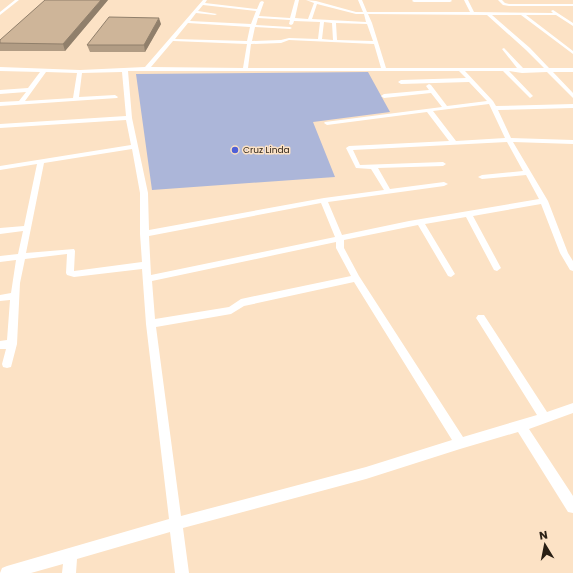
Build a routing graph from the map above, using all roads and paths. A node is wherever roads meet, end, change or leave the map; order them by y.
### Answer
1 (16, 0) edge
2 (205, 0) edge
3 (297, 0) edge
4 (308, 0) edge
5 (360, 0) edge
6 (413, 0) edge
7 (466, 0) edge
8 (500, 0) edge
9 (538, 0) edge
10 (450, 1) edge
11 (262, 2) dead end
12 (316, 2) junction
13 (201, 4) junction
14 (546, 5) junction
15 (573, 5) edge
16 (418, 8) dead end
17 (1, 12) edge
18 (194, 12) junction
19 (258, 13) junction
20 (365, 13) junction
21 (473, 14) junction
22 (488, 14) junction
23 (522, 14) junction
24 (556, 14) junction
25 (292, 19) junction
26 (310, 20) junction
27 (322, 21) junction
28 (186, 22) junction
29 (334, 22) junction
30 (370, 22) junction
31 (254, 25) junction
32 (573, 25) edge
33 (290, 28) junction
34 (289, 39) junction
35 (173, 40) junction
36 (320, 40) junction
37 (335, 41) junction
38 (249, 42) junction
39 (376, 43) junction
40 (504, 49) dead end
41 (573, 53) edge
42 (0, 69) edge
43 (147, 69) junction
44 (125, 70) junction
45 (245, 70) junction
46 (384, 70) junction
47 (461, 70) junction
48 (505, 70) junction
49 (522, 70) junction
50 (573, 70) edge
51 (44, 71) junction
52 (550, 71) junction
53 (80, 72) junction
54 (470, 80) junction
55 (401, 82) dead end
56 (426, 82) junction
57 (30, 90) junction
58 (432, 91) junction
59 (0, 92) edge
60 (115, 96) dead end
61 (384, 96) dead end
62 (530, 96) dead end
63 (573, 96) edge
64 (76, 99) junction
65 (21, 102) junction
66 (0, 104) edge
67 (493, 105) junction
68 (573, 106) edge
69 (445, 107) junction
70 (429, 110) junction
71 (129, 118) junction
72 (327, 123) dead end
73 (0, 126) edge
74 (510, 140) junction
75 (573, 142) edge
76 (454, 143) junction
77 (134, 147) junction
78 (41, 161) junction
79 (443, 164) dead end
80 (374, 167) junction
81 (0, 168) edge
82 (529, 173) junction
83 (482, 176) dead end
84 (444, 184) dead end
85 (388, 191) junction
86 (324, 200) junction
87 (544, 201) junction
88 (468, 214) junction
89 (420, 222) junction
90 (27, 228) junction
91 (0, 231) edge
92 (144, 234) junction
93 (340, 239) junction
94 (21, 256) junction
95 (0, 259) edge
96 (146, 265) junction
97 (497, 268) dead end
98 (573, 268) edge
99 (451, 274) dead end
100 (356, 278) junction
101 (147, 279) junction
102 (15, 296) junction
103 (0, 298) edge
104 (481, 318) dead end
105 (151, 324) junction
106 (12, 344) junction
107 (0, 345) edge
108 (7, 364) dead end
109 (573, 408) edge
110 (544, 417) junction
111 (521, 426) junction
112 (460, 443) junction
113 (573, 507) edge
114 (176, 524) junction
115 (70, 555) junction
116 (7, 573) edge
117 (69, 573) edge
118 (182, 573) edge

1 - 17 street
2 - 13 street
3 - 25 street
4 - 12 street
5 - 20 street
6 - 10 street
6 - 16 street
7 - 21 street
8 - 14 street
9 - 14 street
11 - 19 street
12 - 20 street
12 - 26 street
13 - 18 street
13 - 19 street
14 - 15 street
14 - 24 street
18 - 19 street
18 - 28 street
19 - 25 street
19 - 31 street
20 - 21 street
20 - 30 street
21 - 22 street
22 - 23 street
22 - 52 street
23 - 24 street
23 - 41 street
24 - 32 street
25 - 26 street
25 - 33 street
26 - 27 street
27 - 29 street
27 - 36 street
28 - 31 street
28 - 35 street
29 - 30 street
29 - 37 street
30 - 39 street
31 - 33 street
31 - 38 street
33 - 34 street
34 - 36 street
34 - 38 street
35 - 38 street
35 - 43 street
36 - 37 street
37 - 39 street
38 - 45 street
39 - 46 street
40 - 49 street
42 - 51 street
43 - 44 street
43 - 45 street
44 - 53 street
44 - 71 street
45 - 46 street
46 - 47 street
47 - 48 street
47 - 54 street
48 - 49 street
48 - 62 street
49 - 52 street
50 - 52 street
51 - 53 street
51 - 57 street
52 - 63 street
53 - 64 street
54 - 56 street
54 - 67 street
55 - 56 street
56 - 58 street
57 - 59 street
57 - 65 street
58 - 61 street
58 - 69 street
60 - 64 street
64 - 65 street
65 - 66 street
67 - 68 street
67 - 69 street
67 - 74 street
69 - 70 street
70 - 72 street
70 - 76 street
71 - 73 street
71 - 77 street
74 - 75 street
74 - 76 street
74 - 82 street
76 - 80 street
77 - 78 street
77 - 92 street
78 - 81 street
78 - 90 street
79 - 80 street
80 - 85 street
82 - 83 street
82 - 87 street
84 - 85 street
85 - 86 street
86 - 92 street
86 - 93 street
87 - 88 street
87 - 98 street
88 - 89 street
88 - 97 street
89 - 93 street
89 - 99 street
90 - 91 street
90 - 94 street
92 - 96 street
93 - 100 street
93 - 101 street
94 - 95 street
94 - 96 street
94 - 102 street
96 - 101 street
100 - 105 street
100 - 112 street
101 - 105 street
102 - 103 street
102 - 106 street
104 - 110 street
105 - 114 street
106 - 107 street
106 - 108 street
109 - 110 street
110 - 111 street
111 - 112 street
111 - 113 street
112 - 114 street
114 - 115 street
114 - 118 street
115 - 116 street
115 - 117 street

